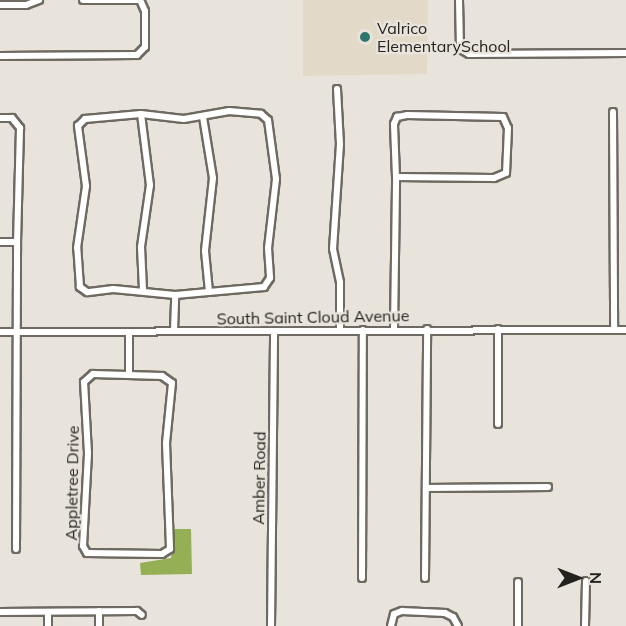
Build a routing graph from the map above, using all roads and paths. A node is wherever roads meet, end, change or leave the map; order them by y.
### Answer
1 (39, 0) edge
2 (83, 0) edge
3 (459, 0) edge
4 (0, 5) edge
5 (626, 53) edge
6 (0, 56) edge
7 (337, 89) dead end
8 (613, 112) dead end
9 (141, 114) junction
10 (203, 117) junction
11 (0, 118) edge
12 (396, 177) junction
13 (0, 242) edge
14 (17, 242) junction
15 (143, 290) junction
16 (209, 292) junction
17 (175, 295) junction
18 (394, 329) junction
19 (427, 329) junction
20 (498, 329) junction
21 (340, 330) junction
22 (363, 330) junction
23 (614, 330) junction
24 (626, 330) edge
25 (174, 331) junction
26 (274, 331) junction
27 (0, 332) edge
28 (16, 332) junction
29 (129, 332) junction
30 (129, 374) junction
31 (498, 424) dead end
32 (548, 487) dead end
33 (426, 488) junction
34 (16, 549) dead end
35 (362, 578) dead end
36 (425, 578) dead end
37 (586, 581) dead end
38 (518, 582) dead end
39 (99, 611) junction
40 (0, 612) edge
41 (48, 612) junction
42 (142, 615) dead end
43 (48, 626) edge
44 (99, 626) edge
45 (271, 626) edge
46 (391, 626) edge
47 (458, 626) edge
48 (518, 626) edge
49 (585, 626) edge

1 - 4 street
2 - 6 street
3 - 5 street
7 - 21 street
8 - 23 street
9 - 10 street
9 - 15 street
9 - 15 street
10 - 16 street
10 - 16 street
11 - 14 street
12 - 12 street
12 - 18 street
13 - 14 street
14 - 28 street
15 - 17 street
16 - 17 street
17 - 25 street
18 - 19 street, South Saint Cloud Avenue
18 - 22 street, South Saint Cloud Avenue
19 - 20 street, South Saint Cloud Avenue
19 - 33 street
20 - 23 street, South Saint Cloud Avenue
20 - 31 street
21 - 22 street, South Saint Cloud Avenue
21 - 26 street, South Saint Cloud Avenue
22 - 35 street
23 - 24 street, South Saint Cloud Avenue
25 - 26 street, South Saint Cloud Avenue
25 - 29 street, South Saint Cloud Avenue
26 - 45 street, Amber Road
27 - 28 street, South Saint Cloud Avenue
28 - 29 street, South Saint Cloud Avenue
28 - 34 street
29 - 30 street
30 - 30 street, Appletree Drive
32 - 33 street
33 - 36 street
37 - 49 street
38 - 48 street
39 - 41 street
39 - 42 street
39 - 44 street
40 - 41 street
41 - 43 street
46 - 47 street

